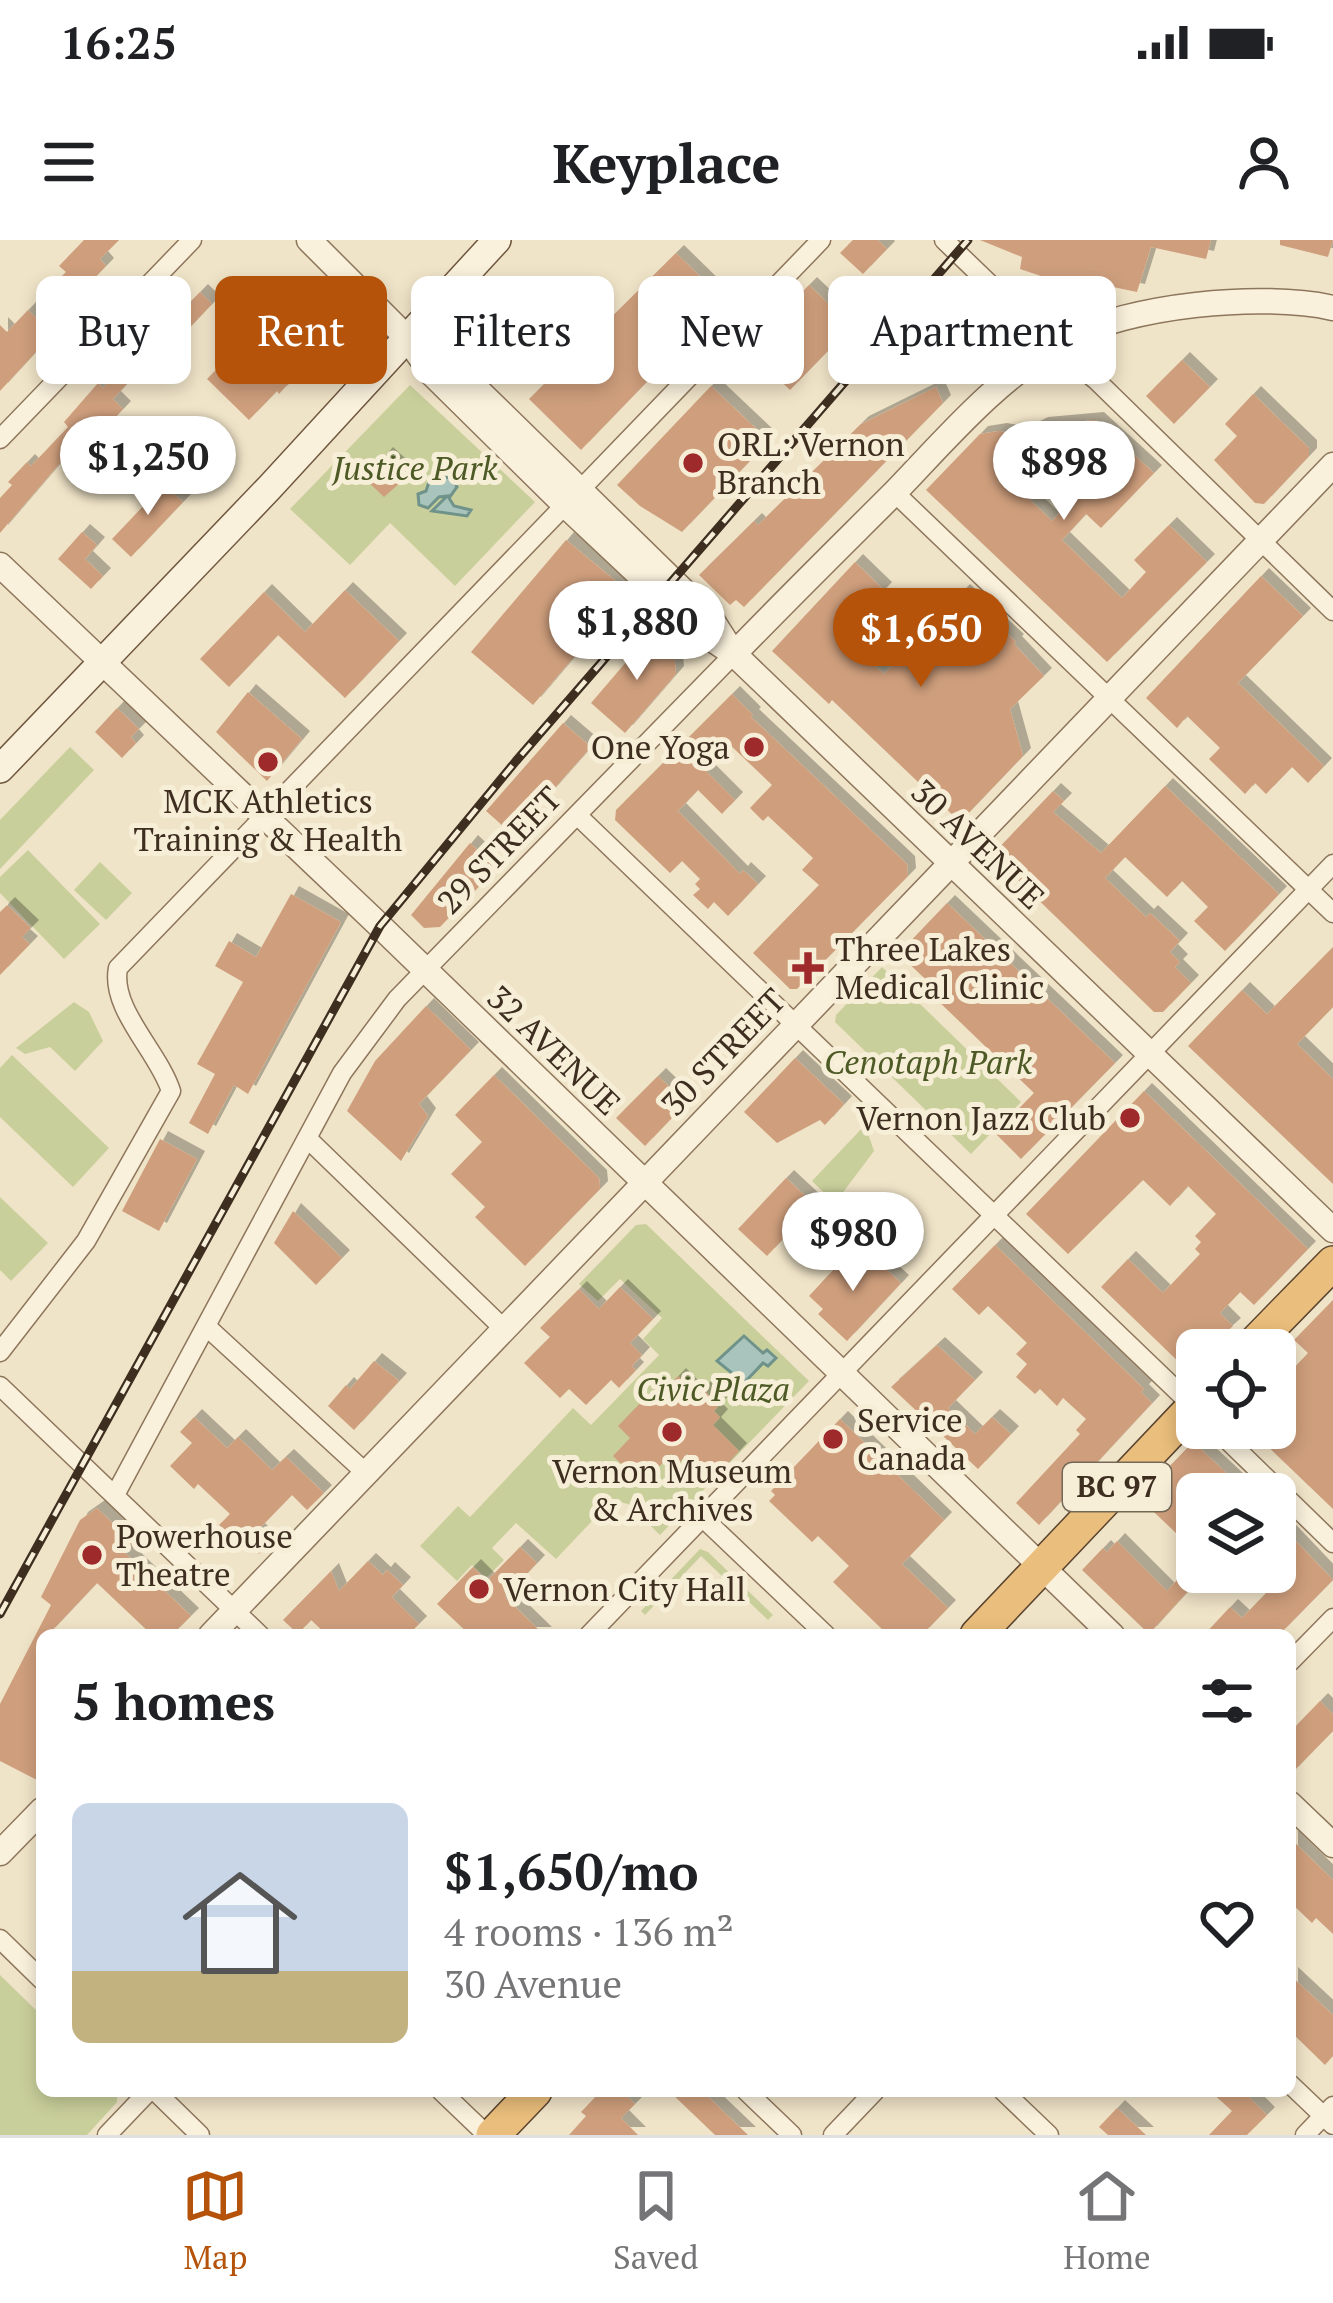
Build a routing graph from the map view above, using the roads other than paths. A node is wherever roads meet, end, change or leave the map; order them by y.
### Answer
1 (192, 240) edge
2 (309, 240) edge
3 (497, 240) edge
4 (821, 240) edge
5 (944, 240) edge
6 (981, 276) edge
7 (1333, 308) edge
8 (1116, 323) edge
9 (407, 338) junction
10 (1007, 384) edge
11 (1100, 384) edge
12 (0, 440) edge
13 (1333, 465) edge
14 (894, 492) junction
15 (573, 497) junction
16 (1261, 541) junction
17 (0, 565) edge
18 (1333, 610) edge
19 (772, 614) junction
20 (710, 617) junction
21 (734, 654) junction
22 (103, 663) junction
23 (1108, 698) junction
24 (0, 770) edge
25 (578, 816) junction
26 (263, 819) junction
27 (951, 864) junction
28 (1333, 864) edge
29 (1309, 890) junction
30 (1333, 913) edge
31 (425, 970) junction
32 (795, 1024) junction
33 (1151, 1054) junction
34 (308, 1139) junction
35 (643, 1183) junction
36 (995, 1216) junction
37 (1333, 1229) edge
38 (1333, 1263) edge
39 (207, 1327) junction
40 (502, 1328) junction
41 (1269, 1329) edge
42 (0, 1352) edge
43 (841, 1374) junction
44 (0, 1386) edge
45 (1176, 1388) edge
46 (1176, 1436) edge
47 (1238, 1449) edge
48 (367, 1474) junction
49 (115, 1495) junction
50 (702, 1517) junction
51 (1333, 1543) edge
52 (1041, 1567) junction
53 (236, 1612) junction
54 (1333, 1618) edge
55 (218, 1629) edge
56 (254, 1629) edge
57 (595, 1629) edge
58 (820, 1629) edge
59 (982, 1629) edge
60 (1106, 1629) edge
61 (1296, 1656) edge
62 (1296, 1810) edge
63 (36, 1816) edge
64 (1333, 1845) edge
65 (0, 1853) edge
66 (0, 1940) edge
67 (36, 1974) edge
68 (1296, 2089) edge
69 (146, 2097) edge
70 (159, 2097) edge
71 (448, 2097) edge
72 (529, 2097) edge
73 (752, 2097) edge
74 (869, 2097) edge
75 (1009, 2097) edge
76 (1330, 2116) edge
77 (107, 2135) edge
78 (200, 2135) edge
79 (490, 2135) edge
80 (792, 2135) edge
81 (833, 2135) edge
82 (1049, 2135) edge
83 (1305, 2135) edge

1 - 12 street
2 - 9 street, 30 AVENUE
3 - 9 main road
4 - 15 street
5 - 6 street
7 - 8 street, 29 STREET
9 - 15 street, 30 AVENUE
9 - 22 main road
10 - 14 street, 29 STREET
11 - 16 street
13 - 16 street, 30 STREET
14 - 19 street, 29 STREET
14 - 23 street
15 - 20 street, 30 AVENUE
15 - 21 street, 30 AVENUE
15 - 26 street
16 - 18 street
16 - 23 street, 30 STREET
17 - 22 street, 32 AVENUE
19 - 20 street
19 - 21 street, 29 STREET
20 - 21 street, 30 AVENUE
21 - 25 street, 29 STREET
21 - 27 street, 30 AVENUE
22 - 24 main road
22 - 26 street, 32 AVENUE
23 - 27 street, 30 STREET
23 - 29 street
25 - 31 street, 29 STREET
25 - 32 street
26 - 31 street, 32 AVENUE
26 - 42 street
27 - 32 street, 30 STREET
27 - 33 street, 30 AVENUE
28 - 29 street
29 - 30 street
29 - 33 street
31 - 34 street, 29 STREET
31 - 35 street, 32 AVENUE
32 - 35 street, 30 STREET
32 - 36 street
33 - 36 street
33 - 37 street, 30 AVENUE
34 - 39 street, 29 STREET
34 - 40 street
35 - 40 street, 30 STREET
35 - 43 street, 32 AVENUE
36 - 43 street
36 - 45 street
38 - 41 highway
39 - 48 street
39 - 49 street, 29 STREET
40 - 48 street, 30 STREET
43 - 50 street
43 - 52 street, 32 AVENUE
44 - 49 street
46 - 52 highway, BC 97
47 - 51 street
48 - 53 street, 30 STREET
49 - 53 street
50 - 57 street
50 - 58 street
52 - 59 highway, BC 97
52 - 60 street, 32 AVENUE
53 - 55 street, 30 STREET
53 - 56 street
54 - 61 street
62 - 64 street
63 - 65 street
66 - 67 street
68 - 76 street
69 - 77 street
70 - 78 street
71 - 79 street
72 - 79 highway
73 - 80 street
74 - 81 street
75 - 82 street
76 - 83 street

